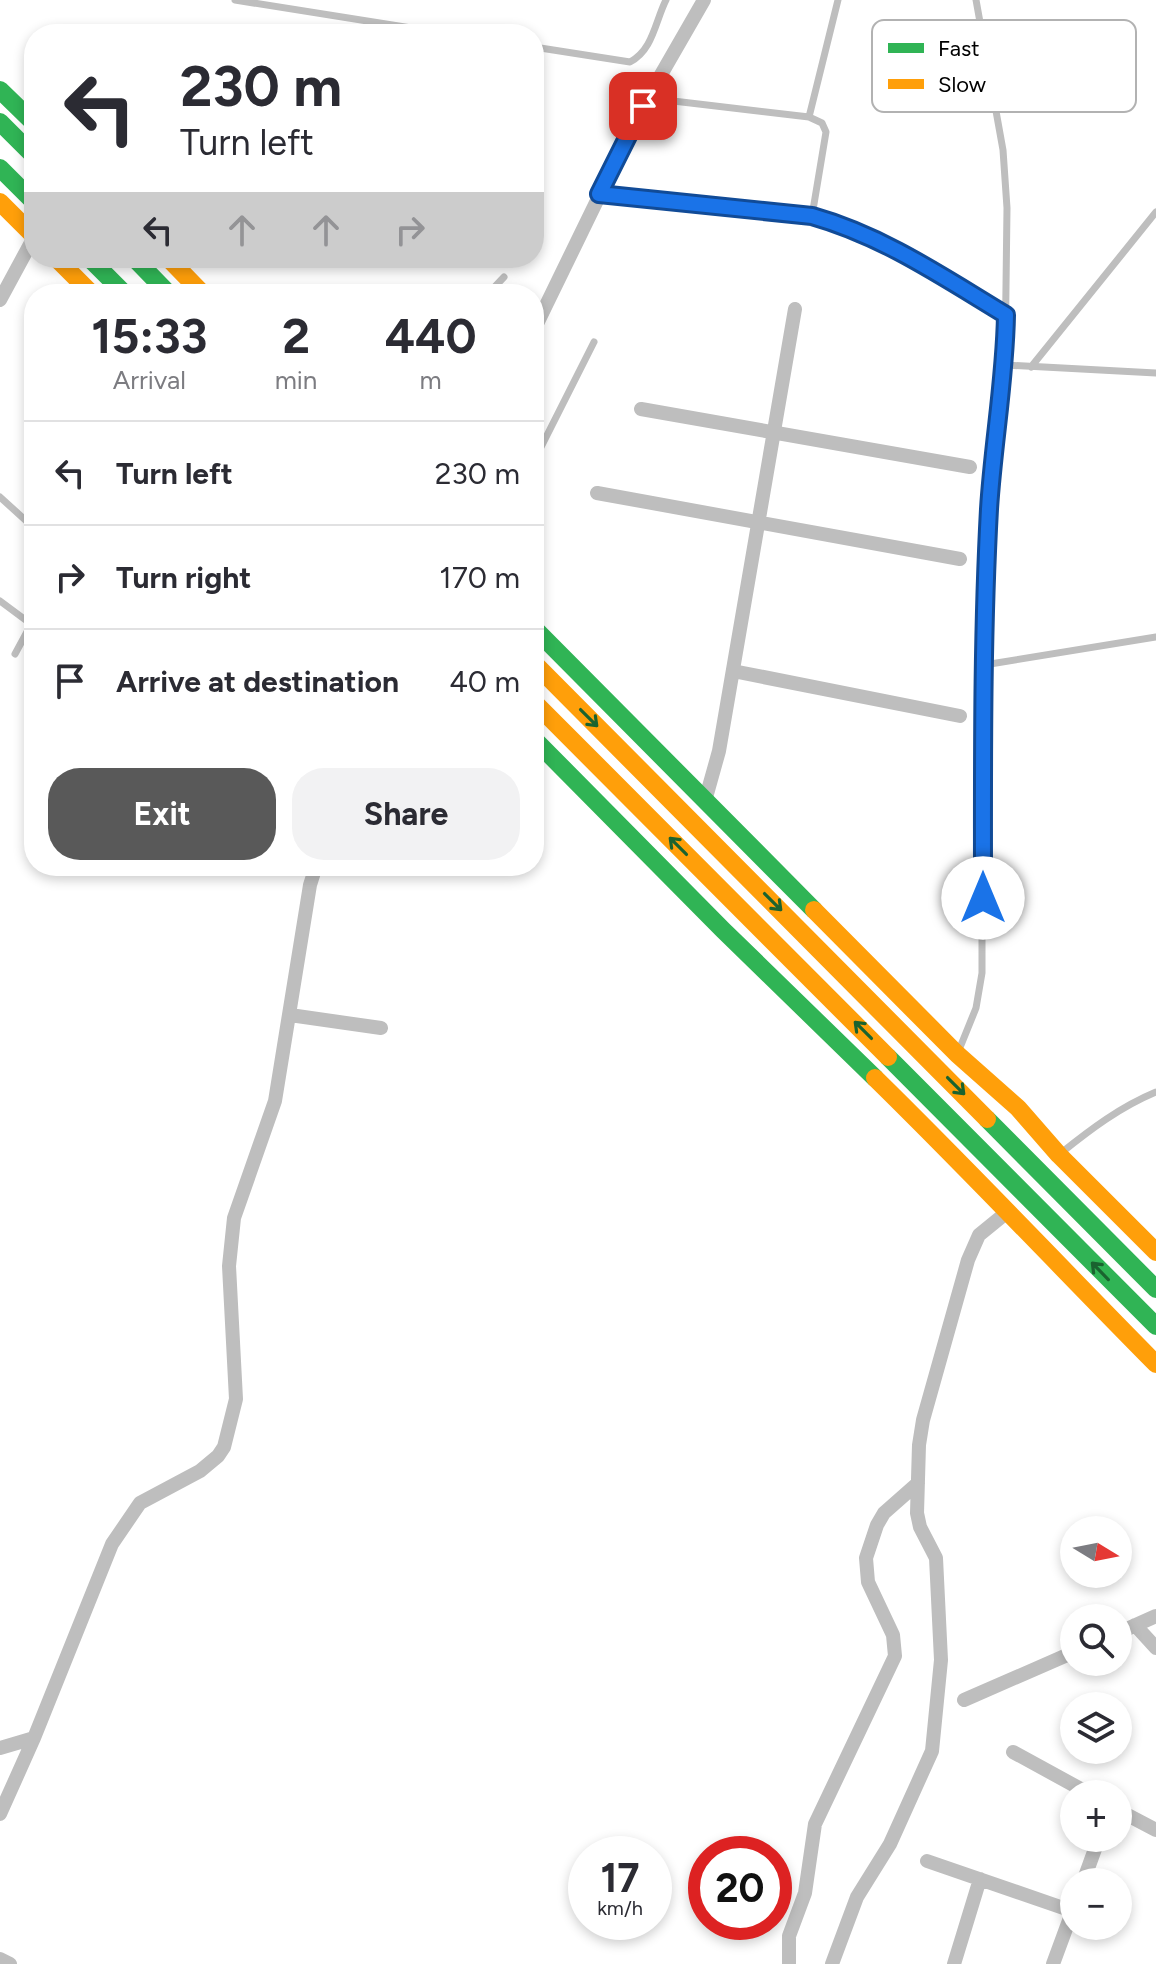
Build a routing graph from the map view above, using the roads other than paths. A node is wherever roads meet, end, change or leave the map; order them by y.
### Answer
1 (235, 0) edge
2 (666, 0) edge
3 (704, 0) edge
4 (838, 0) edge
5 (976, 0) edge
6 (980, 20) edge
7 (386, 24) edge
8 (544, 49) edge
9 (0, 90) edge
10 (648, 98) junction
11 (996, 112) edge
12 (24, 113) edge
13 (809, 117) junction
14 (0, 122) edge
15 (24, 146) edge
16 (0, 168) edge
17 (24, 192) edge
18 (599, 194) junction
19 (0, 202) edge
20 (1156, 212) edge
21 (812, 216) junction
22 (24, 226) edge
23 (24, 255) edge
24 (66, 268) edge
25 (99, 268) edge
26 (144, 268) edge
27 (178, 268) edge
28 (504, 277) dead end
29 (82, 284) edge
30 (115, 284) edge
31 (159, 284) edge
32 (193, 284) edge
33 (497, 284) edge
34 (0, 300) edge
35 (544, 309) edge
36 (795, 309) dead end
37 (1006, 315) junction
38 (594, 342) dead end
39 (1005, 365) junction
40 (1031, 367) junction
41 (1156, 373) edge
42 (641, 409) dead end
43 (774, 431) junction
44 (544, 441) edge
45 (970, 467) dead end
46 (597, 493) dead end
47 (0, 497) edge
48 (24, 519) edge
49 (758, 523) junction
50 (960, 559) dead end
51 (0, 601) edge
52 (24, 616) edge
53 (1156, 637) edge
54 (24, 638) edge
55 (544, 638) edge
56 (15, 654) dead end
57 (984, 665) junction
58 (733, 671) junction
59 (544, 673) edge
60 (544, 712) edge
61 (960, 716) dead end
62 (544, 749) edge
63 (705, 801) junction
64 (313, 876) edge
65 (290, 1015) junction
66 (381, 1028) dead end
67 (957, 1054) junction
68 (1156, 1092) edge
69 (1059, 1155) junction
70 (1006, 1213) junction
71 (1156, 1252) edge
72 (1156, 1289) edge
73 (1156, 1326) edge
74 (1156, 1364) edge
75 (918, 1483) junction
76 (1156, 1616) edge
77 (1135, 1625) junction
78 (1132, 1626) edge
79 (1156, 1648) edge
80 (1060, 1658) edge
81 (964, 1700) dead end
82 (34, 1738) junction
83 (0, 1748) edge
84 (1013, 1752) dead end
85 (1064, 1780) edge
86 (0, 1814) edge
87 (1132, 1817) edge
88 (1156, 1830) edge
89 (927, 1861) dead end
90 (980, 1879) junction
91 (1060, 1905) edge
92 (1062, 1940) edge
93 (0, 1959) edge
94 (10, 1964) edge
95 (789, 1964) edge
96 (832, 1964) edge
97 (954, 1964) edge
98 (1053, 1964) edge

1 - 7 lane
2 - 8 lane
3 - 10 street
4 - 13 lane
5 - 6 lane
9 - 12 main road
10 - 13 lane
10 - 18 street
11 - 37 lane
13 - 21 lane
14 - 15 main road
16 - 17 main road
18 - 21 lane
18 - 35 street
19 - 22 main road
20 - 40 lane
21 - 37 lane
23 - 34 street
24 - 29 main road
25 - 30 main road
26 - 31 main road
27 - 32 main road
28 - 33 lane
36 - 43 street
37 - 39 lane
38 - 44 lane
39 - 40 lane
39 - 57 lane
40 - 41 lane
42 - 43 street
43 - 45 street
43 - 49 street
46 - 49 street
47 - 48 lane
49 - 50 street
49 - 58 street
51 - 52 lane
53 - 57 lane
54 - 56 lane
55 - 63 main road
57 - 67 lane
58 - 61 street
58 - 63 street
59 -> 72 main road
73 -> 60 main road
62 - 70 main road
63 - 67 main road
64 - 65 street
65 - 66 street
65 - 82 street
67 - 69 main road
68 - 69 lane
69 - 71 main road
70 - 74 main road
70 - 75 street
75 - 95 street
75 - 96 street
76 - 77 street
77 - 78 street
77 - 79 street
80 - 81 street
82 - 83 street
82 - 86 street
84 - 85 street
87 - 88 street
89 - 90 street
90 - 91 street
90 - 97 street
92 - 98 street
93 - 94 street

